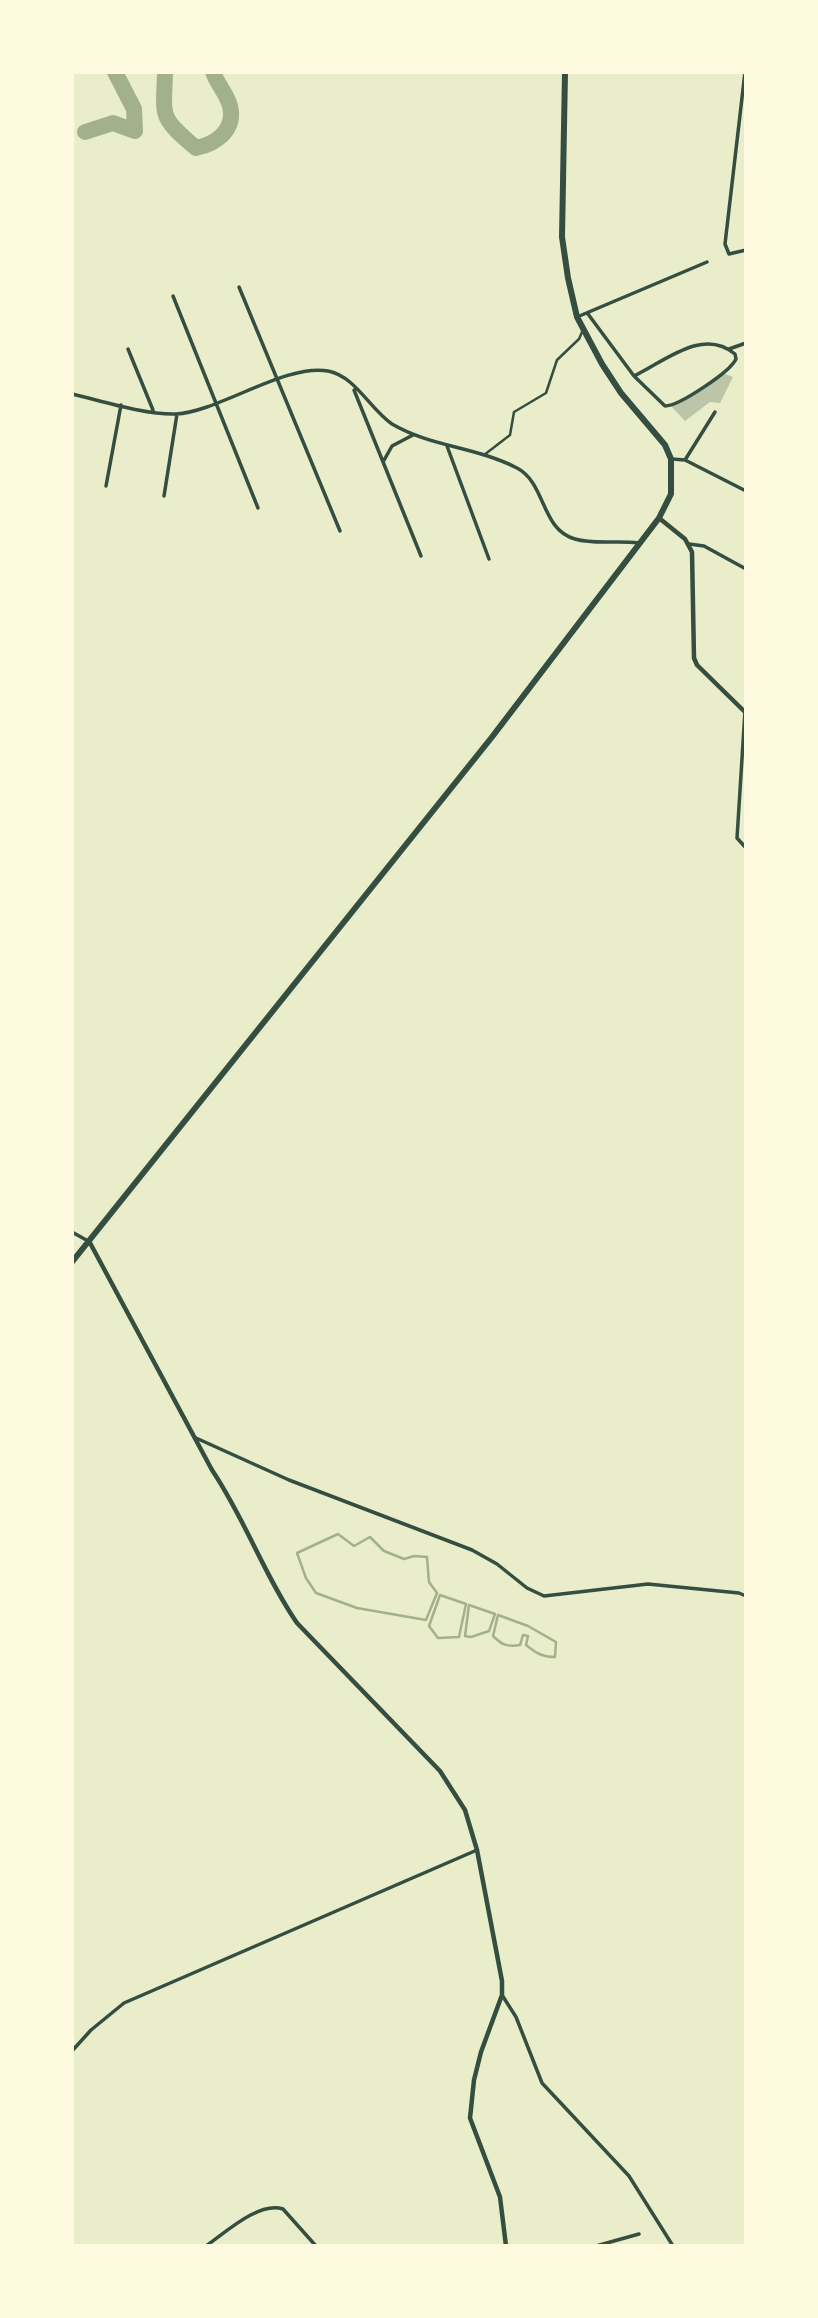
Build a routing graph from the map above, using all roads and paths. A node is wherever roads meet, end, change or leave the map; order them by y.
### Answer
1 (565, 72) edge
2 (745, 72) edge
3 (746, 250) edge
4 (707, 262) dead end
5 (239, 287) dead end
6 (173, 296) dead end
7 (588, 314) junction
8 (577, 317) junction
9 (583, 327) junction
10 (746, 343) edge
11 (128, 349) dead end
12 (729, 349) junction
13 (634, 376) junction
14 (278, 380) junction
15 (352, 385) junction
16 (72, 394) edge
17 (216, 401) junction
18 (121, 405) junction
19 (153, 410) junction
20 (715, 412) dead end
21 (177, 414) junction
22 (413, 435) junction
23 (447, 446) junction
24 (484, 456) junction
25 (671, 458) junction
26 (685, 460) junction
27 (383, 462) junction
28 (106, 486) dead end
29 (746, 491) edge
30 (164, 496) dead end
31 (258, 508) dead end
32 (659, 518) junction
33 (340, 531) dead end
34 (640, 543) junction
35 (689, 544) junction
36 (421, 556) dead end
37 (489, 559) dead end
38 (746, 569) edge
39 (746, 712) edge
40 (746, 848) edge
41 (72, 1232) edge
42 (89, 1241) junction
43 (72, 1262) edge
44 (196, 1438) junction
45 (746, 1596) edge
46 (477, 1850) junction
47 (502, 1995) junction
48 (72, 2052) edge
49 (639, 2234) dead end
50 (206, 2246) edge
51 (316, 2246) edge
52 (506, 2246) edge
53 (596, 2246) edge
54 (673, 2246) edge

1 - 8 main road
2 - 3 street
4 - 7 street
5 - 14 street
6 - 17 street
7 - 8 street
7 - 13 street
8 - 9 main road
9 - 24 street
9 - 25 main road
10 - 12 street
11 - 19 street
12 - 13 street
12 - 13 street
14 - 15 street
14 - 17 street
14 - 33 street
15 - 22 street
15 - 27 street
16 - 18 street
17 - 21 street
17 - 31 street
18 - 19 street
18 - 28 street
19 - 21 street
20 - 26 street
21 - 30 street
22 - 23 street
22 - 27 street
23 - 24 street
23 - 37 street
24 - 34 street
25 - 26 street
25 - 32 main road
26 - 29 street
27 - 36 street
32 - 34 main road
32 - 35 street
34 - 42 main road
35 - 38 street
35 - 39 street
39 - 40 street
41 - 42 street
42 - 43 main road
42 - 44 street
44 - 45 street
44 - 46 street
46 - 47 street
46 - 48 street
47 - 52 street
47 - 54 street
49 - 53 street
50 - 51 street

